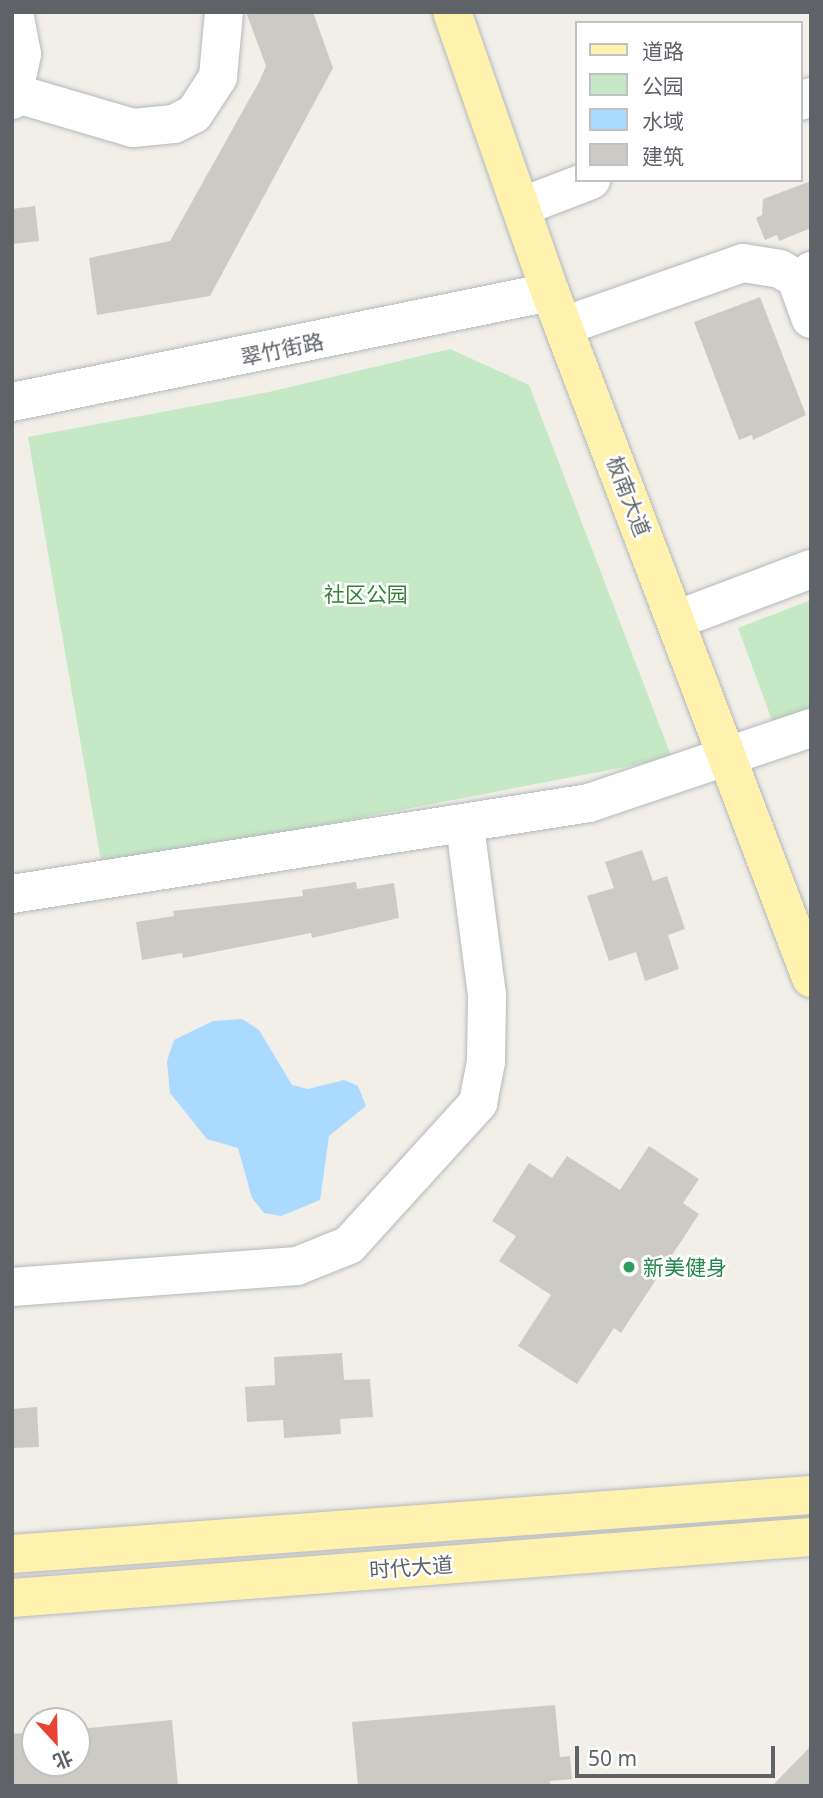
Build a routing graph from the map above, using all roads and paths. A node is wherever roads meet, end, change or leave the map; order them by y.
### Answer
1 (13, 12) edge
2 (224, 12) edge
3 (452, 12) edge
4 (13, 97) edge
5 (586, 182) edge
6 (521, 207) junction
7 (804, 276) edge
8 (557, 309) junction
9 (811, 319) edge
10 (12, 402) edge
11 (811, 569) edge
12 (676, 620) junction
13 (811, 728) edge
14 (728, 759) junction
15 (465, 825) junction
16 (12, 894) edge
17 (811, 978) edge
18 (12, 1287) edge
19 (811, 1495) edge
20 (811, 1537) edge
21 (12, 1554) edge
22 (12, 1598) edge

1 - 4 street
2 - 4 street
3 - 6 main road, 板南大道
5 - 6 street
6 - 8 main road, 板南大道
7 - 8 street, 翠竹街路
7 - 9 street
8 - 10 street, 翠竹街路
8 - 12 main road, 板南大道
11 - 12 street
12 - 14 main road, 板南大道
13 - 14 street
14 - 15 street
14 - 17 main road, 板南大道
15 - 16 street
15 - 18 street
19 - 21 main road, 时代大道
20 - 22 main road, 时代大道

